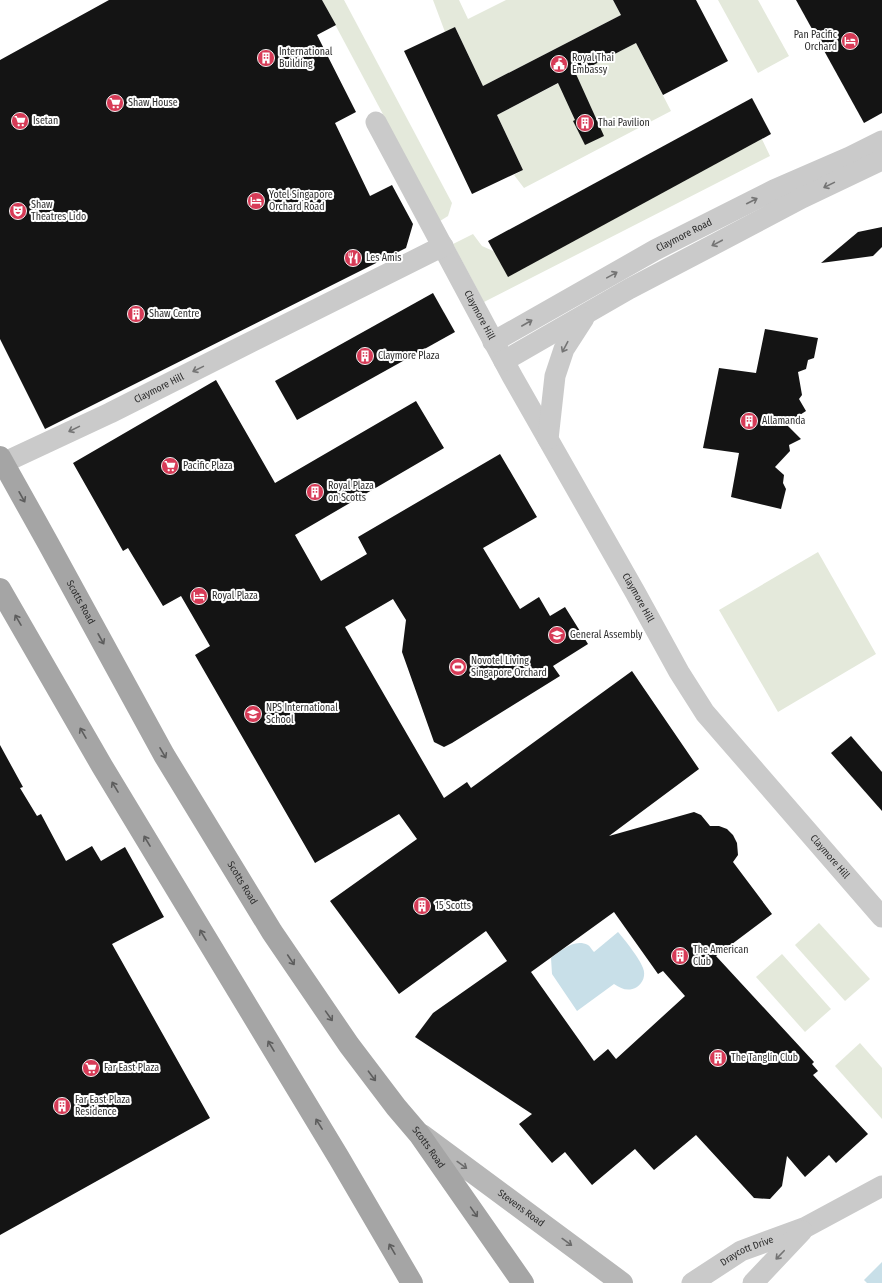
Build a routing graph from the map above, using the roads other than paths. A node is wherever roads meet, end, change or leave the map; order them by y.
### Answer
1 (376, 122) dead end
2 (882, 141) edge
3 (882, 160) edge
4 (443, 246) junction
5 (586, 315) junction
6 (493, 342) junction
7 (504, 360) junction
8 (548, 439) junction
9 (2, 460) edge
10 (0, 590) edge
11 (882, 917) edge
12 (420, 1134) junction
13 (882, 1186) edge
14 (806, 1227) junction
15 (412, 1283) edge
16 (523, 1283) edge
17 (622, 1283) edge
18 (692, 1283) edge
19 (753, 1283) edge

1 - 4 street, Claymore Hill
6 -> 2 street, Claymore Road
3 -> 5 street, Claymore Road
4 - 6 street, Claymore Hill
4 -> 9 street, Claymore Hill
5 - 7 street, Claymore Road
5 -> 8 street
6 - 7 street, Claymore Hill
7 - 8 street, Claymore Hill
8 - 11 street, Claymore Hill
9 -> 12 main road, Scotts Road
15 -> 10 main road
12 -> 16 main road, Scotts Road
12 -> 17 main road, Stevens Road
13 - 14 street, Draycott Drive
14 - 18 street, Draycott Drive
14 -> 19 street, Draycott Drive

